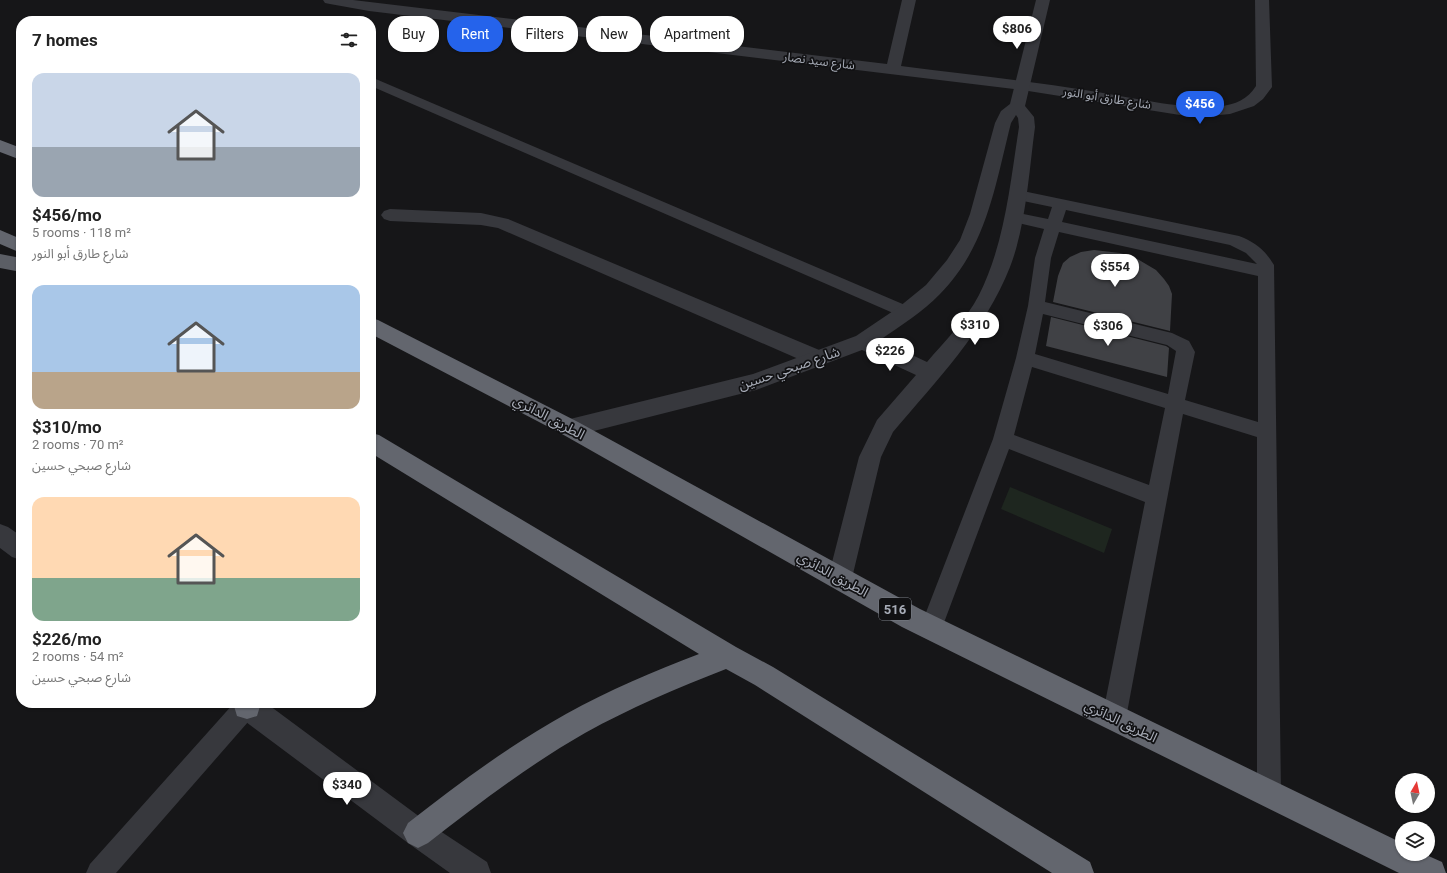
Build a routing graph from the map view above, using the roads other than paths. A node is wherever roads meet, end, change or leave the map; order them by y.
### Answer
1 (330, 0) edge
2 (909, 0) edge
3 (1043, 0) edge
4 (1262, 0) edge
5 (893, 70) junction
6 (376, 83) edge
7 (1022, 86) junction
8 (1017, 106) junction
9 (0, 145) edge
10 (16, 153) edge
11 (1018, 195) junction
12 (1061, 204) junction
13 (390, 215) dead end
14 (1014, 217) junction
15 (1054, 225) junction
16 (0, 236) edge
17 (16, 244) edge
18 (0, 261) edge
19 (16, 264) edge
20 (1266, 272) junction
21 (1036, 306) junction
22 (906, 312) junction
23 (376, 328) edge
24 (863, 341) junction
25 (817, 358) junction
26 (1025, 358) junction
27 (930, 373) junction
28 (1176, 404) junction
29 (570, 428) junction
30 (1266, 432) junction
31 (1003, 439) junction
32 (376, 445) edge
33 (1156, 497) junction
34 (0, 535) edge
35 (16, 546) edge
36 (840, 578) junction
37 (931, 628) junction
38 (727, 656) junction
39 (243, 708) edge
40 (251, 708) edge
41 (1114, 718) junction
42 (1269, 794) junction
43 (418, 833) junction
44 (1064, 869) edge
45 (99, 873) edge
46 (476, 873) edge
47 (1431, 873) edge

1 - 5 street, شارع سيد نصار
2 - 5 street
3 - 7 street, شارع صبحي حسين
4 - 7 street, شارع طارق أبو النور
5 - 7 street, شارع سيد نصار
6 - 22 lane
7 - 8 street, شارع صبحي حسين
8 - 11 street
8 - 22 street, شارع صبحي حسين
9 - 10 highway
11 - 12 lane
11 - 14 street
12 - 15 lane
12 - 20 lane
13 - 25 street
14 - 15 lane
14 - 27 street
15 - 20 lane
15 - 21 lane
16 - 17 highway
18 - 19 highway
20 - 30 lane
21 - 26 lane
21 - 28 lane
22 - 24 street, شارع صبحي حسين
23 - 29 highway, الطريق الدائري / 516
24 - 25 street, شارع صبحي حسين
24 - 27 street
25 - 29 street, شارع صبحي حسين
26 - 28 lane
26 - 31 lane
27 - 36 street
28 - 30 lane
28 - 33 lane
29 - 36 highway, الطريق الدائري / 516
30 - 42 lane
31 - 33 lane
31 - 37 lane
32 - 38 highway
33 - 41 lane
34 - 35 street
36 - 37 highway, الطريق الدائري / 516
37 - 41 highway, الطريق الدائري / 516
38 - 43 highway
38 - 44 highway
39 - 45 lane
40 - 43 street
41 - 42 highway, الطريق الدائري / 516
42 - 47 highway, الطريق الدائري / 516
43 - 46 street

